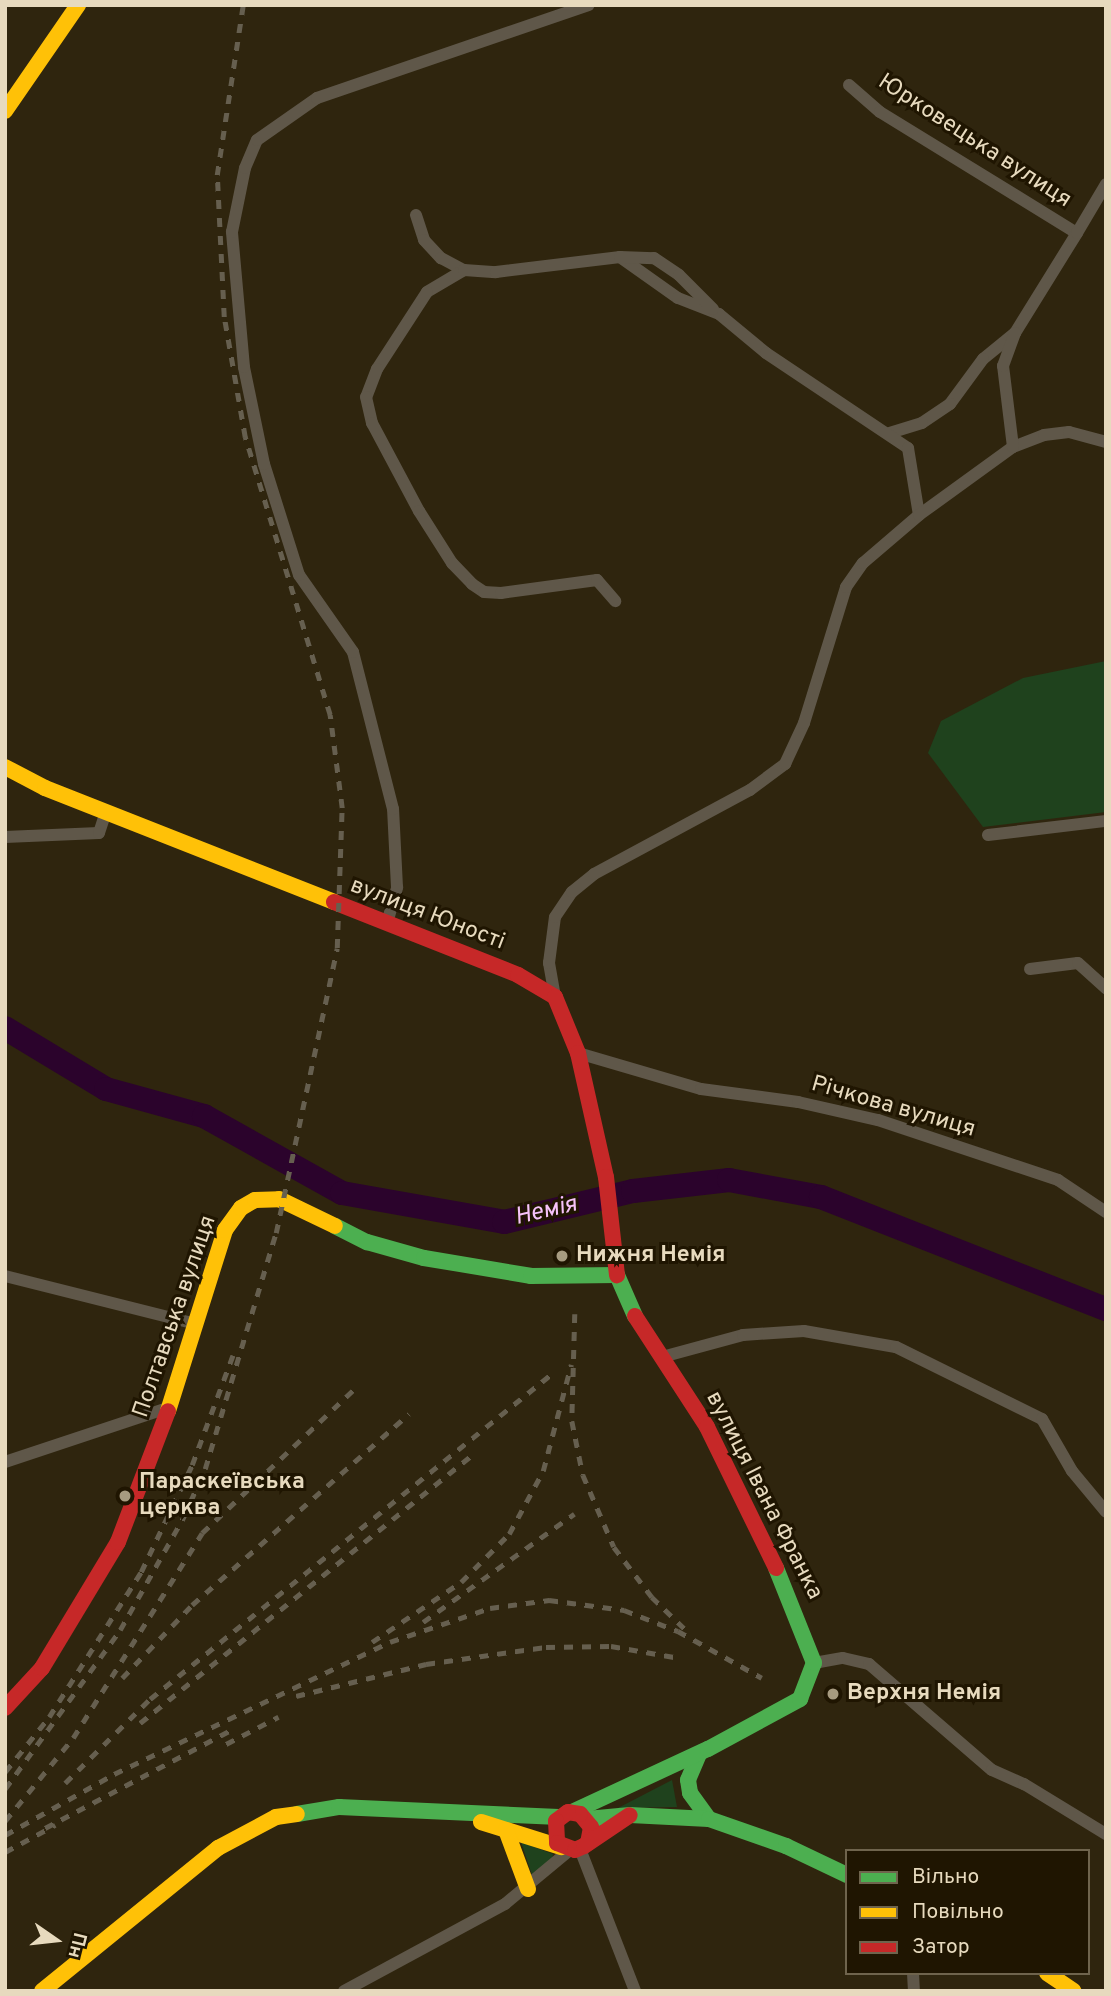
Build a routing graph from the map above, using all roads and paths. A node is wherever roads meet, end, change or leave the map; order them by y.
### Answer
1 (78, 5) edge
2 (589, 5) edge
3 (849, 85) dead end
4 (5, 111) edge
5 (1106, 184) edge
6 (1100, 205) edge
7 (416, 215) dead end
8 (1077, 233) junction
9 (620, 257) junction
10 (464, 270) junction
11 (719, 314) junction
12 (1015, 333) junction
13 (888, 433) junction
14 (1106, 442) edge
15 (1013, 447) junction
16 (919, 515) junction
17 (615, 601) dead end
18 (5, 767) edge
19 (106, 812) junction
20 (1106, 821) edge
21 (988, 835) dead end
22 (5, 838) edge
23 (387, 923) junction
24 (1030, 969) dead end
25 (1106, 988) edge
26 (555, 998) junction
27 (578, 1053) junction
28 (1106, 1212) edge
29 (617, 1275) junction
30 (5, 1276) edge
31 (196, 1324) junction
32 (662, 1357) junction
33 (170, 1407) junction
34 (5, 1462) edge
35 (1106, 1512) edge
36 (814, 1663) junction
37 (5, 1708) edge
38 (699, 1754) junction
39 (624, 1788) junction
40 (566, 1815) junction
41 (603, 1815) junction
42 (631, 1815) junction
43 (463, 1816) junction
44 (709, 1819) junction
45 (506, 1830) junction
46 (1106, 1834) edge
47 (579, 1841) junction
48 (845, 1874) edge
49 (528, 1889) junction
50 (1050, 1975) edge
51 (42, 1991) edge
52 (344, 1991) edge
53 (635, 1991) edge
54 (1074, 1991) edge

1 - 4 main road
2 - 23 street
3 - 8 street, Юрковецька вулиця
5 - 6 street, Юрковецька вулиця
6 - 8 street, Юрковецька вулиця
7 - 10 street
8 - 12 street, Юрковецька вулиця
9 - 10 street
9 - 11 street
9 - 11 street
10 - 17 street
11 - 13 street
12 - 13 street, Юрковецька вулиця
12 - 15 street, Юрковецька вулиця
13 - 16 street
14 - 15 street
15 - 16 street
16 - 26 street
18 - 19 main road, вулиця Юності
19 - 22 street
19 - 23 main road, вулиця Юності
20 - 21 street
23 - 26 main road, вулиця Юності
24 - 25 street
26 - 27 main road
27 - 28 street, Річкова вулиця
27 - 29 main road, вулиця Івана Франка
29 - 31 main road, Полтавська вулиця
29 - 32 main road, вулиця Івана Франка
30 - 31 street
31 - 33 main road, Полтавська вулиця
32 - 35 street
32 - 36 main road, вулиця Івана Франка
33 - 34 street
33 - 37 main road, Полтавська вулиця
36 - 38 main road
36 - 46 street
38 - 39 main road
38 - 44 main road
39 - 40 main road
39 - 41 main road
40 - 43 main road
40 - 47 main road
40 - 47 main road
41 - 42 main road
41 - 47 main road
42 - 44 main road
42 - 47 main road
43 - 45 main road
43 - 51 main road
44 - 48 main road
45 - 47 main road
45 - 49 main road
47 - 49 street
47 - 53 street
49 - 52 street
50 - 54 main road

